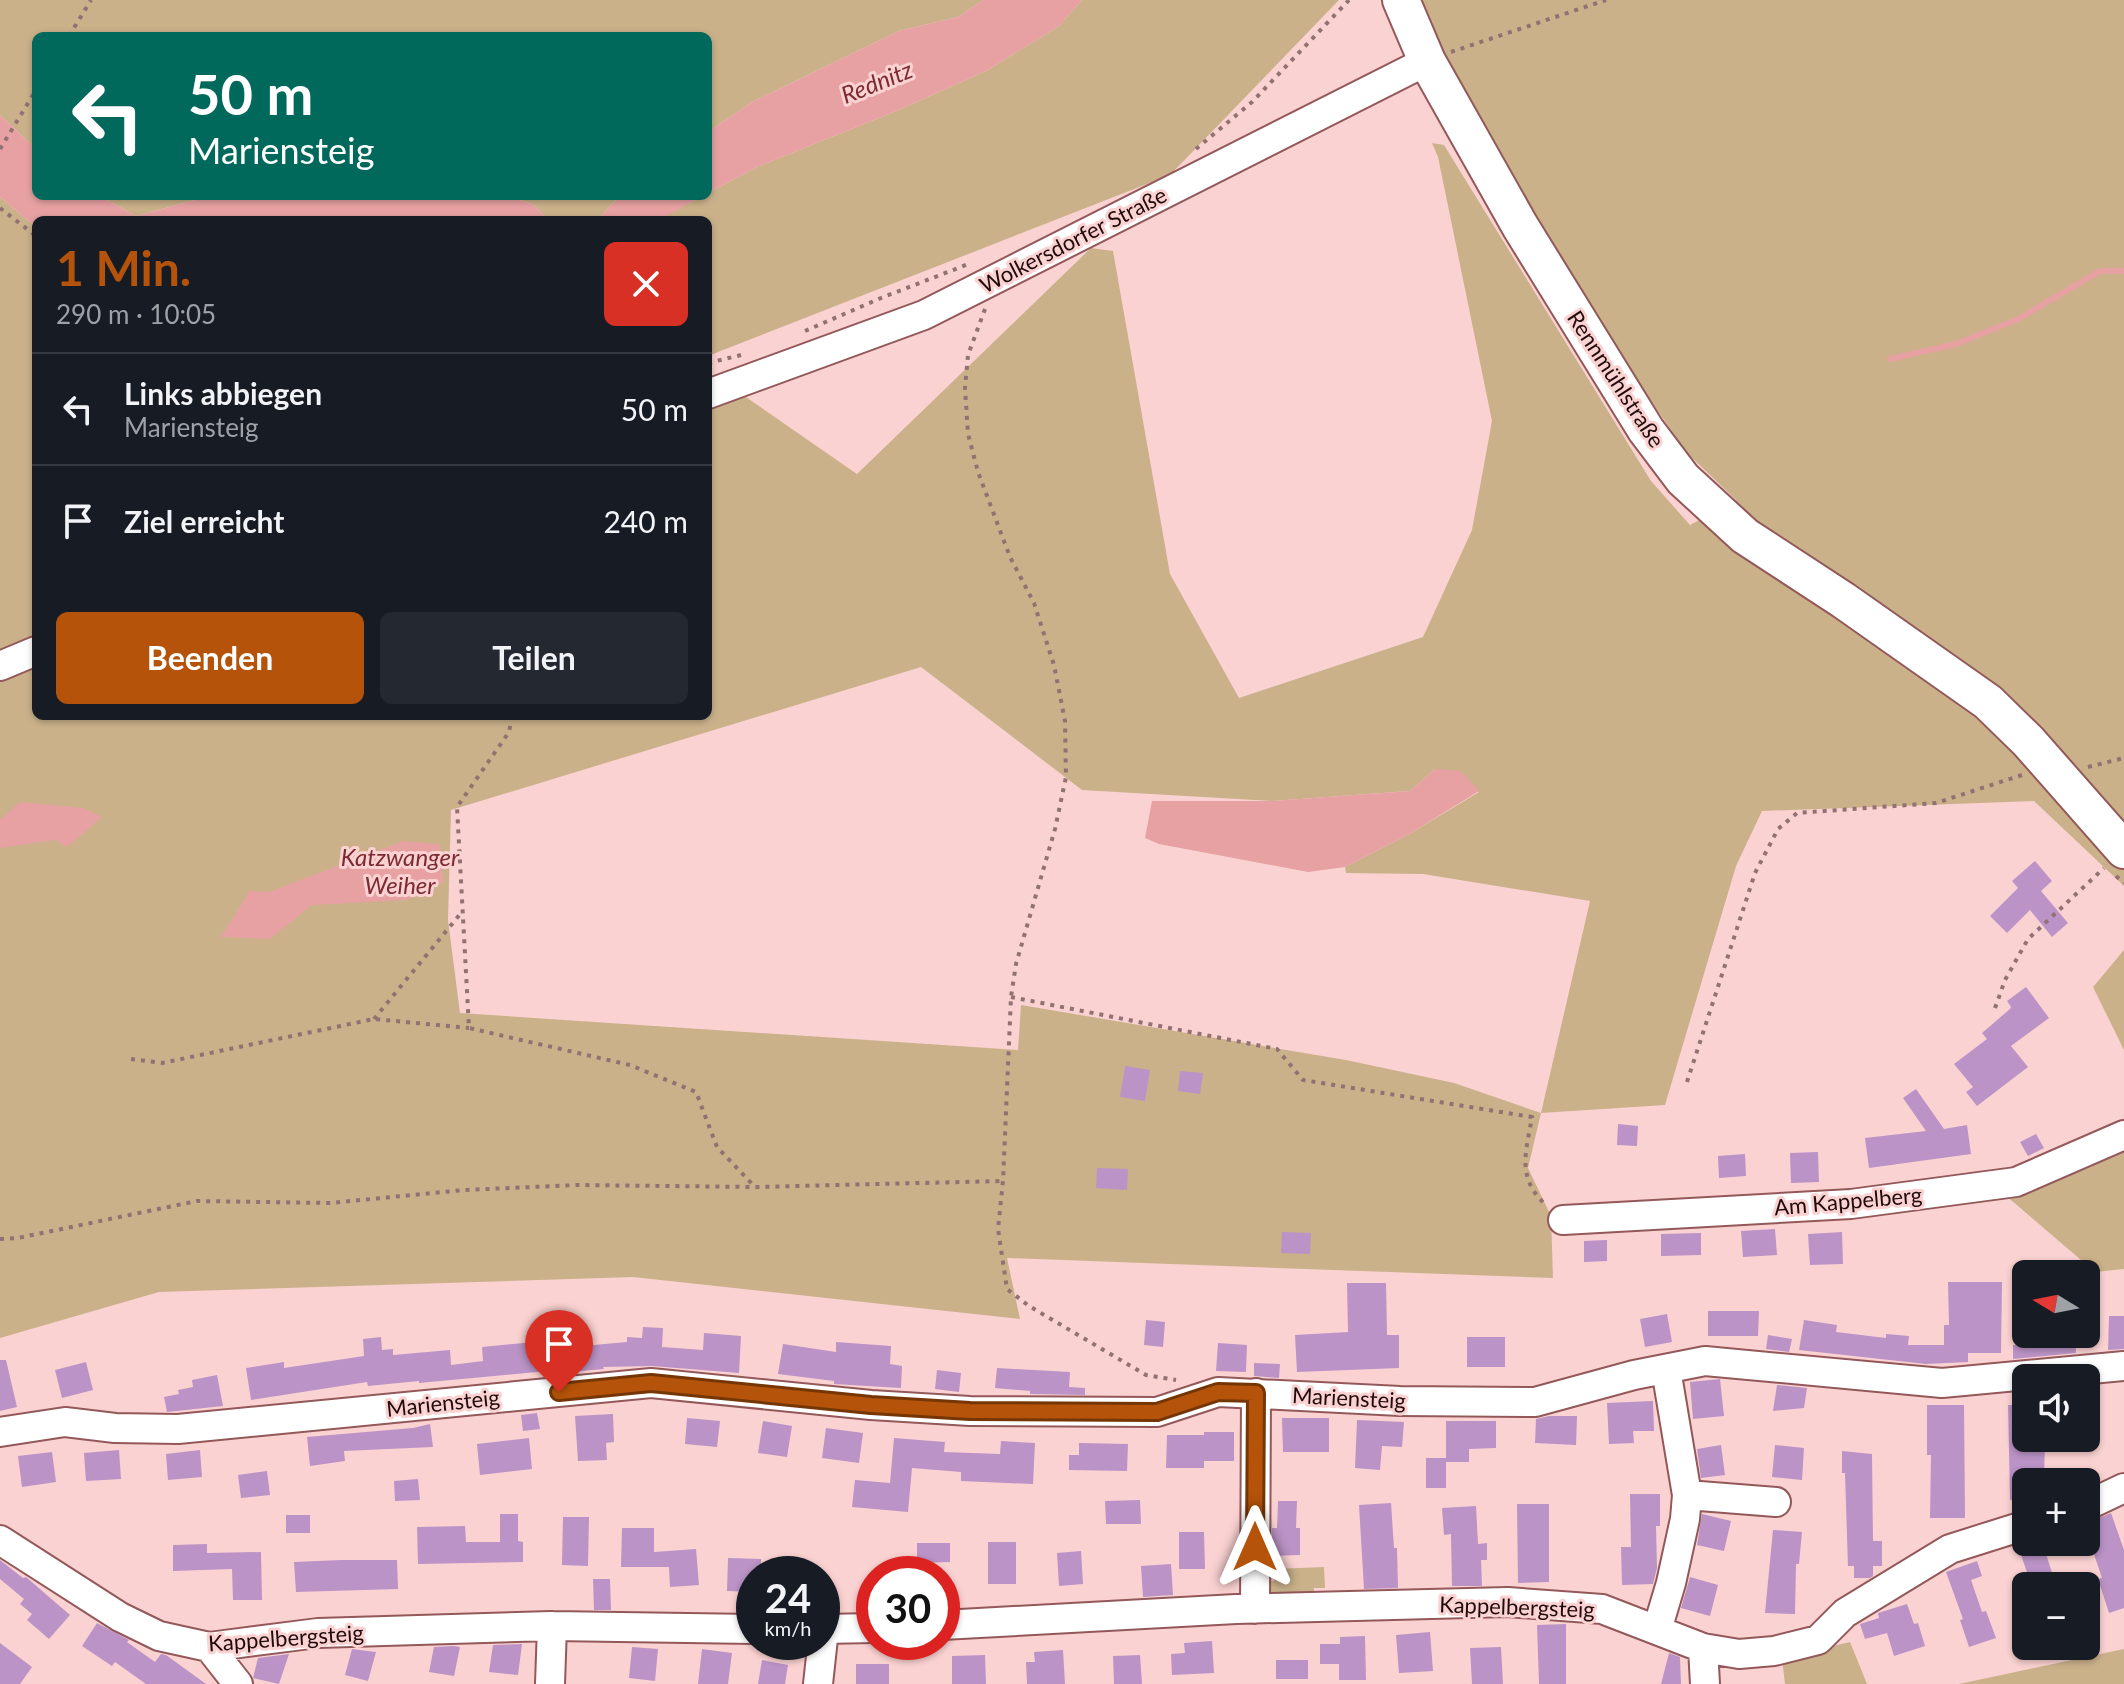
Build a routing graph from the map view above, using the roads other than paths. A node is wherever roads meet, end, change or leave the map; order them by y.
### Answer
1 (1401, 0) edge
2 (1427, 61) junction
3 (712, 393) edge
4 (32, 653) edge
5 (0, 666) edge
6 (2115, 858) edge
7 (2124, 1135) edge
8 (1563, 1220) road end
9 (2124, 1366) edge
10 (1666, 1369) junction
11 (1256, 1393) junction
12 (0, 1432) edge
13 (2124, 1488) edge
14 (1687, 1495) junction
15 (2100, 1499) edge
16 (1776, 1502) dead end
17 (2012, 1529) edge
18 (0, 1540) edge
19 (1255, 1609) junction
20 (960, 1624) edge
21 (552, 1626) junction
22 (736, 1629) edge
23 (1657, 1630) junction
24 (209, 1647) junction
25 (1703, 1648) junction
26 (820, 1660) edge
27 (238, 1684) edge
28 (550, 1684) edge
29 (818, 1684) edge
30 (1705, 1684) edge

1 - 2 main road, Rennmühlstraße
2 - 3 street, Wolkersdorfer Straße
2 - 6 main road, Rennmühlstraße
4 - 5 street
7 - 8 street, Am Kappelberg
9 - 10 street, Mariensteig
10 - 11 street, Mariensteig
10 - 14 street
11 - 12 street, Mariensteig
11 - 19 street
13 - 15 street
14 - 16 street
14 - 23 street
17 - 25 street, Kappelbergsteig
18 - 24 street, Kappelbergsteig
19 - 20 street, Kappelbergsteig
19 - 23 street, Kappelbergsteig
21 - 22 street, Kappelbergsteig
21 - 24 street, Kappelbergsteig
21 - 28 street
23 - 25 street, Kappelbergsteig
24 - 27 street
25 - 30 street
26 - 29 street

